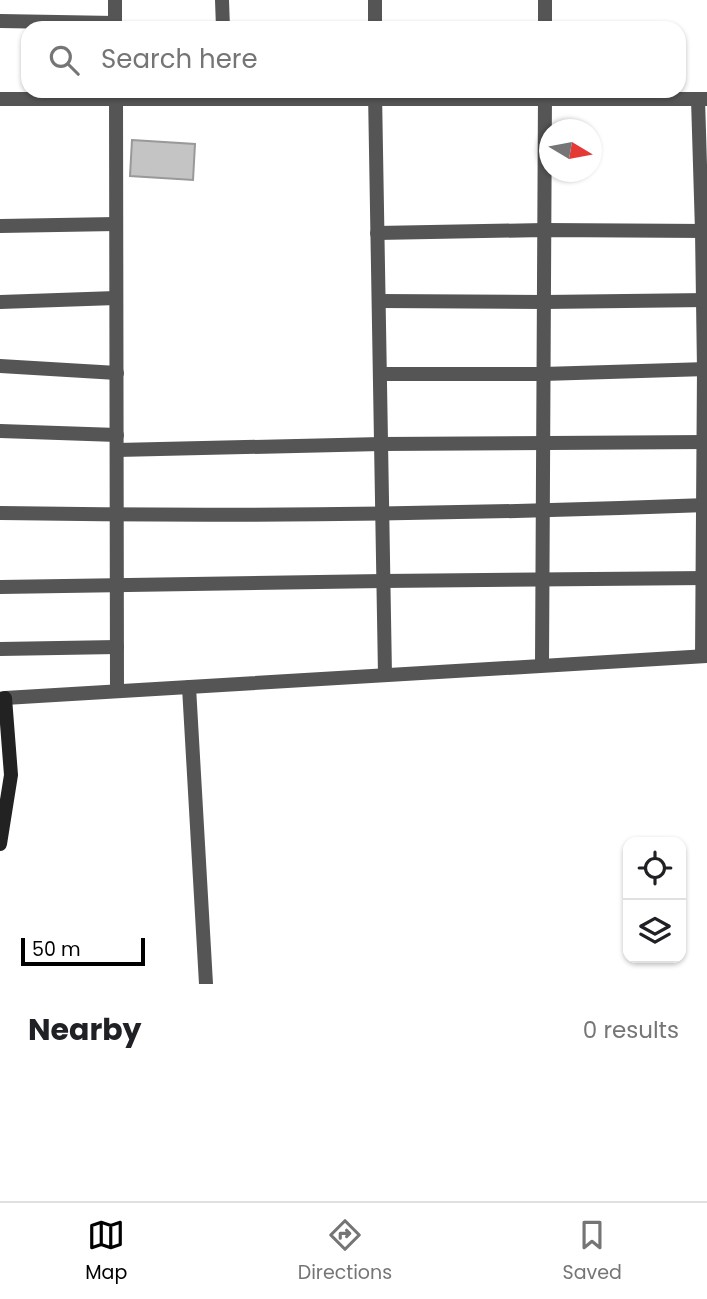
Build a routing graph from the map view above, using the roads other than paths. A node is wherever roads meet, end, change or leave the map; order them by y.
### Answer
1 (115, 0) edge
2 (222, 0) edge
3 (375, 0) edge
4 (545, 0) edge
5 (0, 21) edge
6 (115, 21) edge
7 (222, 21) edge
8 (375, 21) edge
9 (545, 21) edge
10 (21, 22) edge
11 (29, 98) edge
12 (116, 98) edge
13 (375, 98) edge
14 (545, 98) edge
15 (663, 98) edge
16 (0, 99) edge
17 (702, 99) edge
18 (116, 224) junction
19 (0, 226) edge
20 (544, 230) junction
21 (705, 231) edge
22 (377, 233) junction
23 (116, 298) junction
24 (705, 300) edge
25 (379, 301) junction
26 (0, 302) edge
27 (544, 302) junction
28 (0, 366) edge
29 (706, 369) edge
30 (117, 373) junction
31 (380, 374) junction
32 (544, 374) junction
33 (0, 431) edge
34 (117, 442) junction
35 (705, 442) edge
36 (381, 444) junction
37 (543, 444) junction
38 (706, 505) edge
39 (543, 511) junction
40 (0, 513) edge
41 (382, 514) junction
42 (117, 515) junction
43 (705, 578) edge
44 (543, 580) junction
45 (383, 581) junction
46 (117, 586) junction
47 (0, 587) edge
48 (117, 647) junction
49 (0, 649) edge
50 (705, 656) edge
51 (542, 665) junction
52 (385, 675) junction
53 (189, 687) junction
54 (117, 691) junction
55 (3, 698) edge
56 (0, 844) edge
57 (206, 984) edge

1 - 6 street
2 - 7 street
3 - 8 street
4 - 9 street
5 - 10 street
11 - 16 street
12 - 18 street
13 - 22 street
14 - 20 street
15 - 17 street
17 - 21 street
18 - 19 street
18 - 23 street
20 - 21 street
20 - 22 street
20 - 27 street
21 - 24 street
22 - 25 street
23 - 26 street
23 - 30 street
24 - 27 street
24 - 29 street
25 - 27 street
25 - 31 street
27 - 32 street
28 - 30 street
29 - 32 street
29 - 35 street
30 - 34 street
31 - 32 street
31 - 36 street
32 - 37 street
33 - 34 street
34 - 36 street
34 - 42 street
35 - 37 street
35 - 38 street
36 - 37 street
36 - 41 street
37 - 39 street
38 - 39 street
38 - 43 street
39 - 41 street
39 - 44 street
40 - 42 street
41 - 42 street
41 - 45 street
42 - 46 street
43 - 44 street
43 - 50 street
44 - 45 street
44 - 51 street
45 - 46 street
45 - 52 street
46 - 47 street
46 - 48 street
48 - 49 street
48 - 54 street
50 - 51 street
51 - 52 street
52 - 53 street
53 - 54 street
53 - 57 street
54 - 55 street
55 - 56 street

